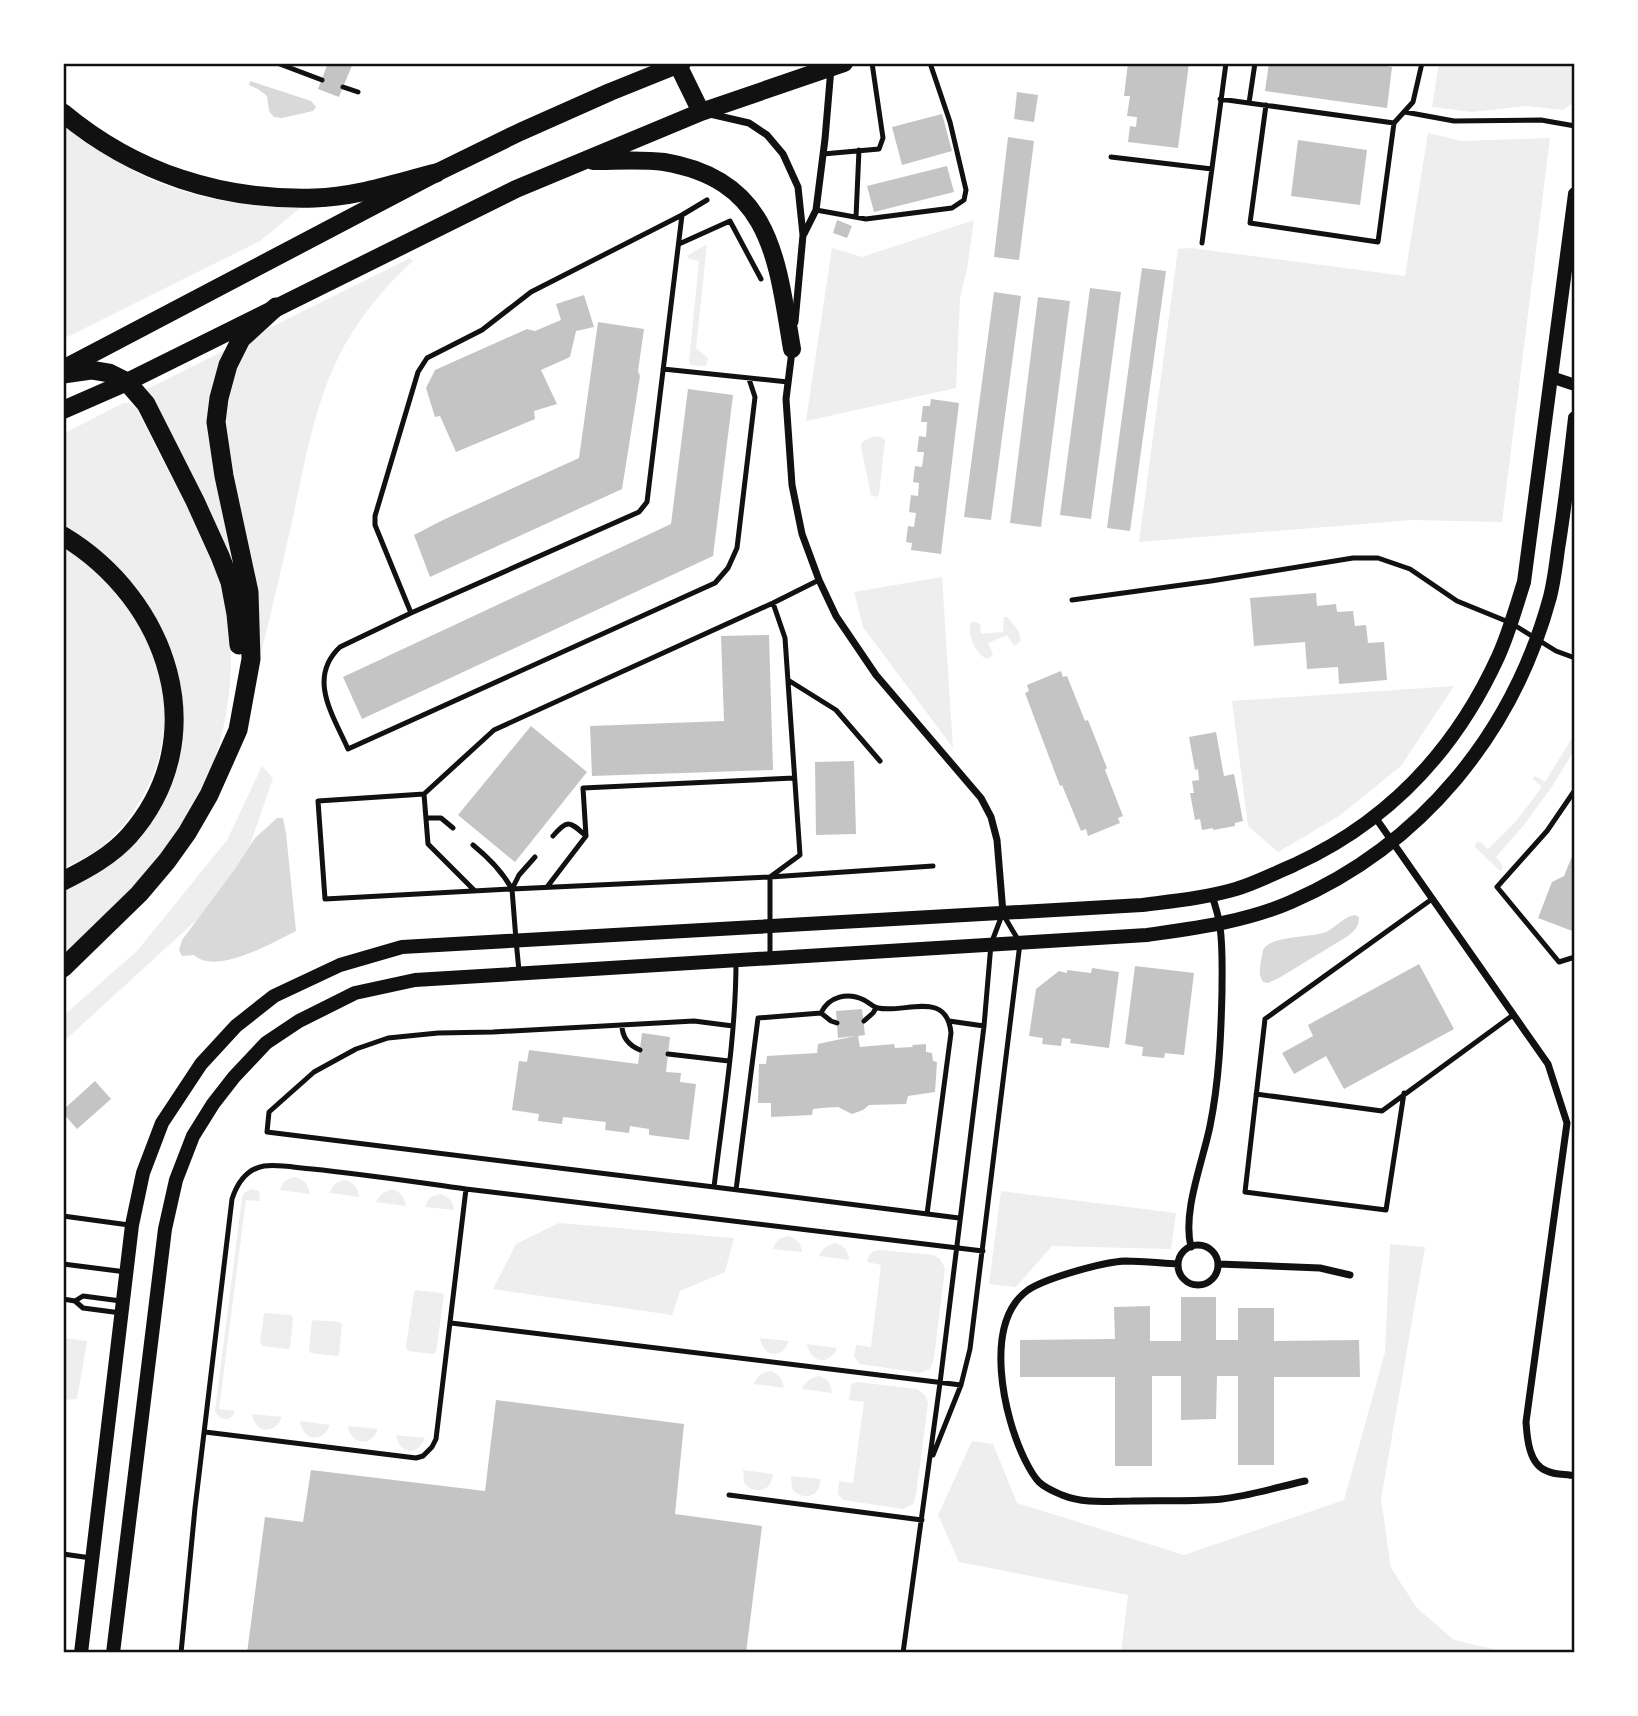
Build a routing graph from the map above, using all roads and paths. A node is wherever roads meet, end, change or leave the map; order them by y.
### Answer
1 (276, 63) edge
2 (872, 63) edge
3 (930, 63) edge
4 (1226, 63) edge
5 (1255, 63) edge
6 (1422, 63) edge
7 (680, 64) edge
8 (838, 65) edge
9 (322, 80) dead end
10 (343, 87) dead end
11 (358, 92) dead end
12 (1220, 99) junction
13 (1249, 103) junction
14 (1266, 105) junction
15 (701, 112) junction
16 (1404, 112) junction
17 (63, 113) edge
18 (1394, 123) junction
19 (1575, 127) edge
20 (859, 150) junction
21 (823, 154) junction
22 (1111, 158) dead end
23 (586, 160) junction
24 (1212, 169) junction
25 (436, 173) junction
26 (1575, 194) edge
27 (707, 200) dead end
28 (816, 210) junction
29 (682, 215) junction
30 (856, 217) junction
31 (803, 235) junction
32 (1202, 243) dead end
33 (679, 244) junction
34 (761, 279) dead end
35 (276, 307) junction
36 (792, 349) junction
37 (663, 369) junction
38 (63, 372) edge
39 (1551, 377) junction
40 (748, 379) junction
41 (127, 382) junction
42 (788, 382) junction
43 (1575, 385) edge
44 (63, 410) edge
45 (1575, 418) edge
46 (63, 536) edge
47 (818, 580) junction
48 (1072, 600) dead end
49 (773, 603) junction
50 (411, 613) junction
51 (1511, 623) junction
52 (1537, 638) junction
53 (1575, 658) edge
54 (788, 680) junction
55 (238, 730) junction
56 (880, 761) dead end
57 (794, 778) junction
58 (1575, 790) edge
59 (424, 794) junction
60 (1376, 817) junction
61 (426, 818) junction
62 (453, 828) dead end
63 (554, 836) dead end
64 (586, 836) junction
65 (1393, 842) junction
66 (473, 845) dead end
67 (536, 857) dead end
68 (933, 866) dead end
69 (770, 877) junction
70 (63, 881) edge
71 (547, 887) junction
72 (512, 889) junction
73 (474, 890) junction
74 (1212, 895) junction
75 (1432, 899) junction
76 (1003, 914) junction
77 (1220, 925) junction
78 (770, 926) junction
79 (516, 940) junction
80 (1020, 943) junction
81 (991, 944) junction
82 (1575, 957) edge
83 (770, 958) junction
84 (736, 961) junction
85 (63, 968) edge
86 (520, 974) junction
87 (876, 1008) junction
88 (821, 1013) junction
89 (1513, 1015) junction
90 (863, 1021) dead end
91 (948, 1021) junction
92 (837, 1023) dead end
93 (622, 1025) junction
94 (733, 1026) junction
95 (984, 1026) junction
96 (640, 1050) dead end
97 (668, 1054) dead end
98 (729, 1061) junction
99 (1404, 1093) junction
100 (1256, 1094) junction
101 (1571, 1123) edge
102 (714, 1187) junction
103 (466, 1189) junction
104 (736, 1190) junction
105 (927, 1214) junction
106 (63, 1216) edge
107 (959, 1218) junction
108 (132, 1225) junction
109 (1191, 1247) junction
110 (956, 1248) junction
111 (983, 1251) junction
112 (63, 1264) edge
113 (1178, 1264) junction
114 (1218, 1264) junction
115 (126, 1272) junction
116 (1350, 1275) dead end
117 (63, 1299) edge
118 (75, 1301) junction
119 (122, 1307) junction
120 (451, 1323) junction
121 (940, 1383) junction
122 (961, 1385) junction
123 (205, 1432) junction
124 (929, 1465) junction
125 (1575, 1476) edge
126 (1305, 1481) dead end
127 (729, 1495) dead end
128 (922, 1520) junction
129 (63, 1554) edge
130 (92, 1558) junction
131 (81, 1653) edge
132 (114, 1653) edge
133 (181, 1653) edge
134 (903, 1653) edge

1 - 9 lane
2 - 20 lane
3 - 30 lane
4 - 12 lane
5 - 13 lane
6 - 16 lane
7 - 15 highway
7 - 25 highway
8 - 15 highway
8 - 21 street
10 - 11 lane
12 - 13 lane
12 - 24 lane
13 - 14 lane
14 - 18 lane
14 - 18 lane
15 - 23 highway
15 - 31 street
16 - 18 lane
16 - 19 lane
17 - 25 highway
20 - 21 lane
20 - 30 lane
21 - 28 street
22 - 24 lane
23 - 35 highway
23 - 36 highway
24 - 32 lane
25 - 38 highway
26 - 39 main road
27 - 29 lane
28 - 30 lane
28 - 31 street
29 - 33 lane
29 - 50 lane
31 - 36 street
33 - 34 lane
33 - 37 lane
35 - 41 highway
35 - 55 highway
36 - 42 street
37 - 40 lane
37 - 50 lane
38 - 41 highway
39 - 43 street
39 - 51 main road
40 - 42 lane
40 - 50 lane
41 - 44 highway
41 - 55 highway
42 - 47 street
45 - 52 main road
46 - 70 highway
47 - 49 lane
47 - 76 street
48 - 51 lane
49 - 54 lane
49 - 59 lane
51 - 52 lane
51 - 60 main road
52 - 53 lane
52 - 65 main road
54 - 56 lane
54 - 57 lane
55 - 85 highway
57 - 64 lane
57 - 69 lane
58 - 82 lane
59 - 61 lane
59 - 73 lane
60 - 65 street
60 - 74 main road
61 - 62 lane
61 - 73 lane
63 - 64 lane
64 - 71 lane
65 - 75 street
65 - 77 main road
66 - 72 lane
67 - 72 lane
68 - 69 lane
69 - 71 lane
69 - 78 lane
71 - 72 lane
72 - 73 lane
72 - 79 lane
74 - 76 main road
74 - 77 street
75 - 89 street
75 - 100 lane
76 - 78 main road
76 - 80 lane
76 - 81 lane
77 - 80 main road
77 - 109 street
78 - 79 main road
78 - 83 lane
79 - 86 lane
79 - 108 main road
80 - 81 main road
80 - 111 lane
81 - 83 main road
81 - 95 lane
83 - 84 main road
84 - 86 main road
84 - 94 lane
86 - 132 main road
87 - 88 lane
87 - 90 lane
87 - 91 lane
88 - 92 lane
88 - 104 lane
89 - 99 lane
89 - 101 street
91 - 95 lane
91 - 105 lane
93 - 94 lane
93 - 96 lane
93 - 102 lane
94 - 98 lane
95 - 107 lane
97 - 98 lane
98 - 102 lane
99 - 100 lane
99 - 100 lane
101 - 125 street
102 - 104 lane
103 - 110 lane
103 - 120 lane
103 - 123 lane
104 - 105 lane
105 - 107 lane
106 - 108 lane
107 - 110 lane
108 - 115 main road
109 - 113 street
109 - 114 street
110 - 111 lane
110 - 121 lane
111 - 122 lane
112 - 115 lane
113 - 114 street
113 - 126 street
114 - 116 street
115 - 119 main road
117 - 118 lane
118 - 119 lane
118 - 119 lane
119 - 130 main road
120 - 121 lane
120 - 123 lane
121 - 122 lane
121 - 124 lane
122 - 124 lane
123 - 133 lane
124 - 128 lane
127 - 128 lane
128 - 134 lane
129 - 130 lane
130 - 131 main road

